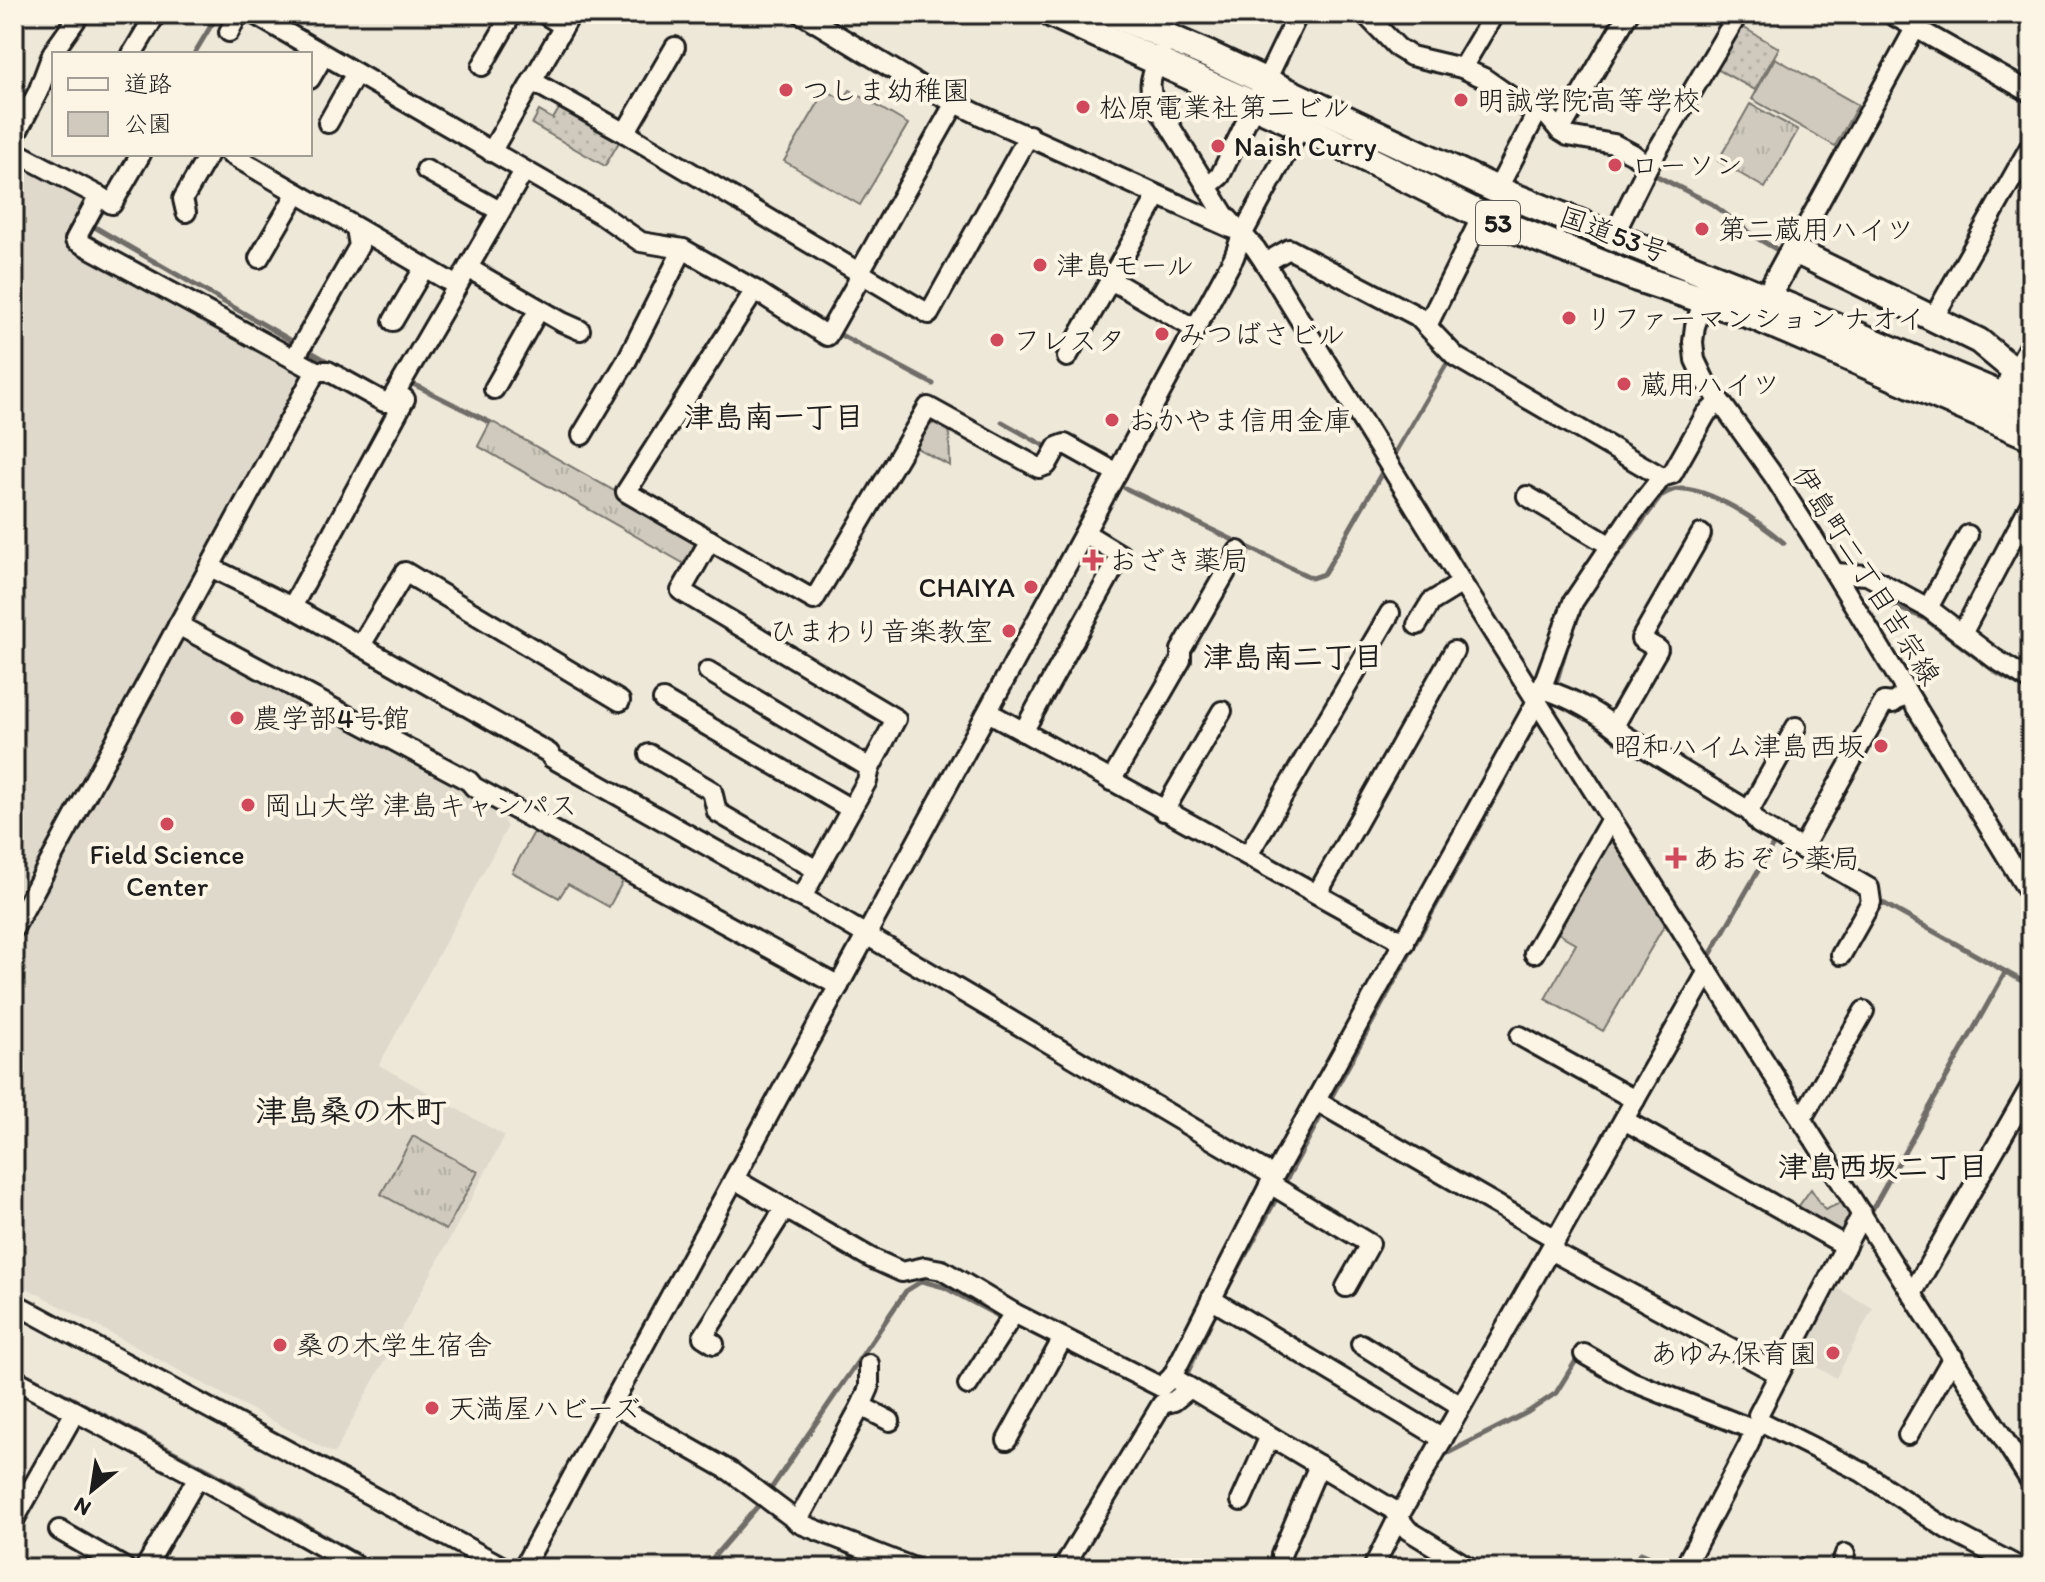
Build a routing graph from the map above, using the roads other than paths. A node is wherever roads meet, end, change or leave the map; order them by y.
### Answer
1 (80, 14) edge
2 (156, 14) edge
3 (238, 14) edge
4 (254, 14) edge
5 (512, 14) edge
6 (544, 14) edge
7 (802, 14) edge
8 (1052, 14) edge
9 (1081, 14) edge
10 (1114, 14) edge
11 (1298, 14) edge
12 (1365, 14) edge
13 (1494, 14) edge
14 (1628, 14) edge
15 (1738, 14) edge
16 (1891, 14) edge
17 (568, 20) edge
18 (1919, 20) edge
19 (229, 32) dead end
20 (675, 47) dead end
21 (55, 52) edge
22 (133, 52) edge
23 (324, 55) junction
24 (1160, 57) junction
25 (52, 58) edge
26 (482, 66) dead end
27 (1462, 68) junction
28 (356, 73) junction
29 (312, 76) edge
30 (532, 81) junction
31 (2031, 93) edge
32 (1259, 94) junction
33 (955, 103) junction
34 (1537, 115) junction
35 (1306, 116) junction
36 (328, 123) dead end
37 (1560, 131) junction
38 (625, 133) junction
39 (1029, 135) junction
40 (14, 138) edge
41 (2031, 145) edge
42 (493, 147) junction
43 (14, 151) edge
44 (140, 156) edge
45 (208, 156) edge
46 (233, 156) edge
47 (1648, 166) junction
48 (426, 170) dead end
49 (524, 171) junction
50 (1207, 187) junction
51 (1497, 190) junction
52 (297, 193) junction
53 (1157, 197) junction
54 (105, 200) junction
55 (500, 211) junction
56 (186, 212) dead end
57 (1482, 216) junction
58 (356, 228) junction
59 (1242, 235) junction
60 (1613, 237) junction
61 (683, 249) junction
62 (1793, 250) junction
63 (259, 258) dead end
64 (1265, 263) junction
65 (1606, 266) junction
66 (424, 268) junction
67 (468, 268) junction
68 (859, 273) junction
69 (1111, 280) junction
70 (457, 286) junction
71 (1708, 288) junction
72 (755, 290) junction
73 (1766, 299) junction
74 (539, 309) junction
75 (1934, 317) junction
76 (393, 321) dead end
77 (1428, 324) junction
78 (1195, 329) junction
79 (580, 330) dead end
80 (2031, 342) edge
81 (299, 350) junction
82 (1067, 357) dead end
83 (316, 371) junction
84 (400, 383) junction
85 (494, 389) dead end
86 (2006, 393) junction
87 (1719, 402) junction
88 (2031, 408) edge
89 (582, 435) dead end
90 (2031, 436) edge
91 (1117, 473) junction
92 (1662, 477) junction
93 (1527, 496) dead end
94 (2031, 503) edge
95 (1085, 533) junction
96 (1701, 534) dead end
97 (1968, 535) dead end
98 (710, 540) junction
99 (1611, 546) junction
100 (1238, 551) dead end
101 (210, 567) junction
102 (1835, 573) junction
103 (1462, 583) junction
104 (292, 607) junction
105 (1928, 608) junction
106 (1390, 613) dead end
107 (178, 625) junction
108 (1417, 625) dead end
109 (1962, 634) junction
110 (361, 645) junction
111 (1454, 651) dead end
112 (708, 671) dead end
113 (2031, 681) edge
114 (1907, 692) junction
115 (1547, 694) junction
116 (663, 700) dead end
117 (620, 701) dead end
118 (1222, 711) dead end
119 (988, 712) junction
120 (1614, 726) junction
121 (1796, 727) dead end
122 (1023, 732) junction
123 (649, 754) dead end
124 (870, 768) junction
125 (1111, 781) junction
126 (851, 809) junction
127 (1164, 811) junction
128 (1749, 811) junction
129 (1611, 819) junction
130 (1802, 849) junction
131 (1248, 855) junction
132 (817, 870) junction
133 (1317, 894) junction
134 (2031, 896) edge
135 (802, 897) junction
136 (14, 928) edge
137 (866, 935) junction
138 (1405, 943) junction
139 (1534, 953) dead end
140 (1841, 955) dead end
141 (1708, 971) junction
142 (839, 986) junction
143 (1864, 1011) dead end
144 (1520, 1036) dead end
145 (2031, 1086) edge
146 (1635, 1100) junction
147 (1322, 1105) junction
148 (1624, 1120) junction
149 (1801, 1120) junction
150 (734, 1179) junction
151 (1276, 1185) junction
152 (785, 1208) junction
153 (1862, 1214) junction
154 (1553, 1245) junction
155 (1846, 1246) junction
156 (1346, 1287) dead end
157 (1912, 1294) junction
158 (1211, 1299) junction
159 (14, 1303) edge
160 (1014, 1313) junction
161 (1063, 1338) junction
162 (714, 1344) dead end
163 (1361, 1344) dead end
164 (1584, 1354) dead end
165 (1953, 1357) junction
166 (869, 1364) dead end
167 (1779, 1374) junction
168 (1172, 1377) junction
169 (14, 1379) edge
170 (968, 1385) dead end
171 (1190, 1388) junction
172 (612, 1404) junction
173 (861, 1406) junction
174 (1461, 1406) junction
175 (75, 1412) junction
176 (890, 1421) dead end
177 (1757, 1426) junction
178 (1908, 1435) dead end
179 (1270, 1436) junction
180 (1443, 1439) junction
181 (1007, 1440) dead end
182 (1319, 1465) junction
183 (2030, 1476) edge
184 (198, 1477) junction
185 (1241, 1501) dead end
186 (1399, 1516) junction
187 (14, 1520) edge
188 (797, 1522) junction
189 (59, 1530) dead end
190 (1281, 1555) dead end
191 (1993, 1562) edge
192 (125, 1568) edge
193 (145, 1568) edge
194 (360, 1568) edge
195 (505, 1568) edge
196 (523, 1568) edge
197 (914, 1568) edge
198 (1063, 1568) edge
199 (1373, 1568) edge
200 (1470, 1568) edge
201 (1684, 1568) edge
202 (2021, 1568) edge

1 - 21 street
2 - 22 street
3 - 19 street
4 - 23 street
5 - 26 street
6 - 17 street
7 - 33 street
8 - 24 highway, 53
9 - 24 highway, 53
10 - 32 highway, 国道53号 / 53
11 - 32 street
12 - 27 street
13 - 27 street
14 - 37 street
15 - 47 street
16 - 18 street
17 - 30 street
18 - 31 street
18 - 62 street
20 - 38 street
23 - 28 street
23 - 29 street
24 - 32 highway, 53
24 - 50 street
25 - 40 street
27 - 34 street
28 - 36 street
28 - 42 street
30 - 38 street
30 - 42 street
32 - 35 highway, 国道53号 / 53
32 - 50 street
33 - 39 street
33 - 68 street
34 - 37 street
34 - 51 street
35 - 51 highway, 国道53号 / 53
35 - 57 highway, 国道53号 / 53
35 - 59 street
35 - 65 highway, 53
37 - 47 street
38 - 68 street
39 - 53 street
39 - 68 street
41 - 75 street
42 - 49 street
43 - 54 street
44 - 54 street
45 - 56 street
46 - 52 street
47 - 60 street
48 - 55 street
49 - 55 street
49 - 61 street
50 - 59 street
51 - 60 highway, 国道53号 / 53
52 - 58 street
52 - 63 street
53 - 59 street
53 - 69 street
54 - 81 street
55 - 67 street
57 - 65 highway, 国道53号 / 53
57 - 77 street
58 - 66 street
58 - 81 street
59 - 64 street
59 - 78 street
60 - 71 highway, 国道53号 / 53
61 - 72 street
61 - 89 street
62 - 73 main road
62 - 75 main road
64 - 77 street
64 - 103 street
65 - 71 highway, 国道53号 / 53
66 - 70 street
66 - 76 street
67 - 70 street
67 - 74 street
68 - 72 street
69 - 78 street
69 - 82 street
70 - 84 street
71 - 73 highway, 国道53号 / 53
71 - 87 street, 伊島町二丁目吉宗線
72 - 98 street
73 - 86 highway, 国道53号 / 53
74 - 79 street
74 - 85 street
75 - 86 main road
77 - 92 street
78 - 91 street
80 - 86 street
81 - 83 street
83 - 84 street
83 - 101 street
84 - 104 street
86 - 88 highway, 国道53号 / 53
86 - 90 highway, 国道53号 / 53
87 - 92 street
87 - 102 street, 伊島町二丁目吉宗線
91 - 95 street
91 - 98 street
92 - 99 street
93 - 99 street
94 - 109 street
95 - 119 street
95 - 122 street
96 - 120 street
97 - 105 street
98 - 124 street
99 - 115 street
100 - 125 street
101 - 104 street
101 - 107 street
102 - 105 street
102 - 114 street, 伊島町二丁目吉宗線
103 - 108 street
103 - 115 street
104 - 110 street
105 - 109 street
106 - 131 street
107 - 136 street
107 - 142 street
109 - 113 street
110 - 117 street
110 - 135 street
111 - 133 street
112 - 124 street
114 - 130 street
114 - 134 street, 伊島町二丁目吉宗線
115 - 120 street
115 - 129 street
115 - 138 street
116 - 126 street
118 - 127 street
119 - 122 street
119 - 137 street
120 - 128 street
121 - 128 street
122 - 125 street
123 - 132 street
124 - 126 street
125 - 127 street
126 - 132 street
127 - 131 street
128 - 130 street
129 - 139 street
129 - 141 street
130 - 140 street
131 - 133 street
132 - 135 street
133 - 138 street
135 - 137 street
137 - 142 street
137 - 151 street
138 - 147 street
141 - 146 street
141 - 149 street
142 - 150 street
143 - 149 street
144 - 146 street
145 - 157 street
146 - 148 street
147 - 151 street
147 - 154 street
148 - 154 street
148 - 155 street
149 - 153 street
150 - 152 street
150 - 172 street
151 - 156 street
151 - 158 street
152 - 160 street
152 - 162 street
153 - 155 street
153 - 157 street
154 - 167 street
154 - 174 street
155 - 167 street
157 - 165 street
158 - 168 street
158 - 180 street
159 - 195 street
160 - 161 street
160 - 170 street
161 - 168 street
161 - 181 street
163 - 174 street
164 - 177 street
165 - 178 street
165 - 183 street
166 - 173 street
167 - 177 street
168 - 171 street
169 - 175 street
171 - 179 street
171 - 198 street
172 - 188 street
172 - 196 street
173 - 176 street
173 - 188 street
174 - 180 street
175 - 184 street
175 - 187 street
177 - 191 street
177 - 201 street
179 - 182 street
179 - 185 street
180 - 186 street
182 - 186 street
182 - 190 street
184 - 193 street
184 - 194 street
186 - 199 street
186 - 200 street
188 - 197 street
189 - 192 street
191 - 202 street

